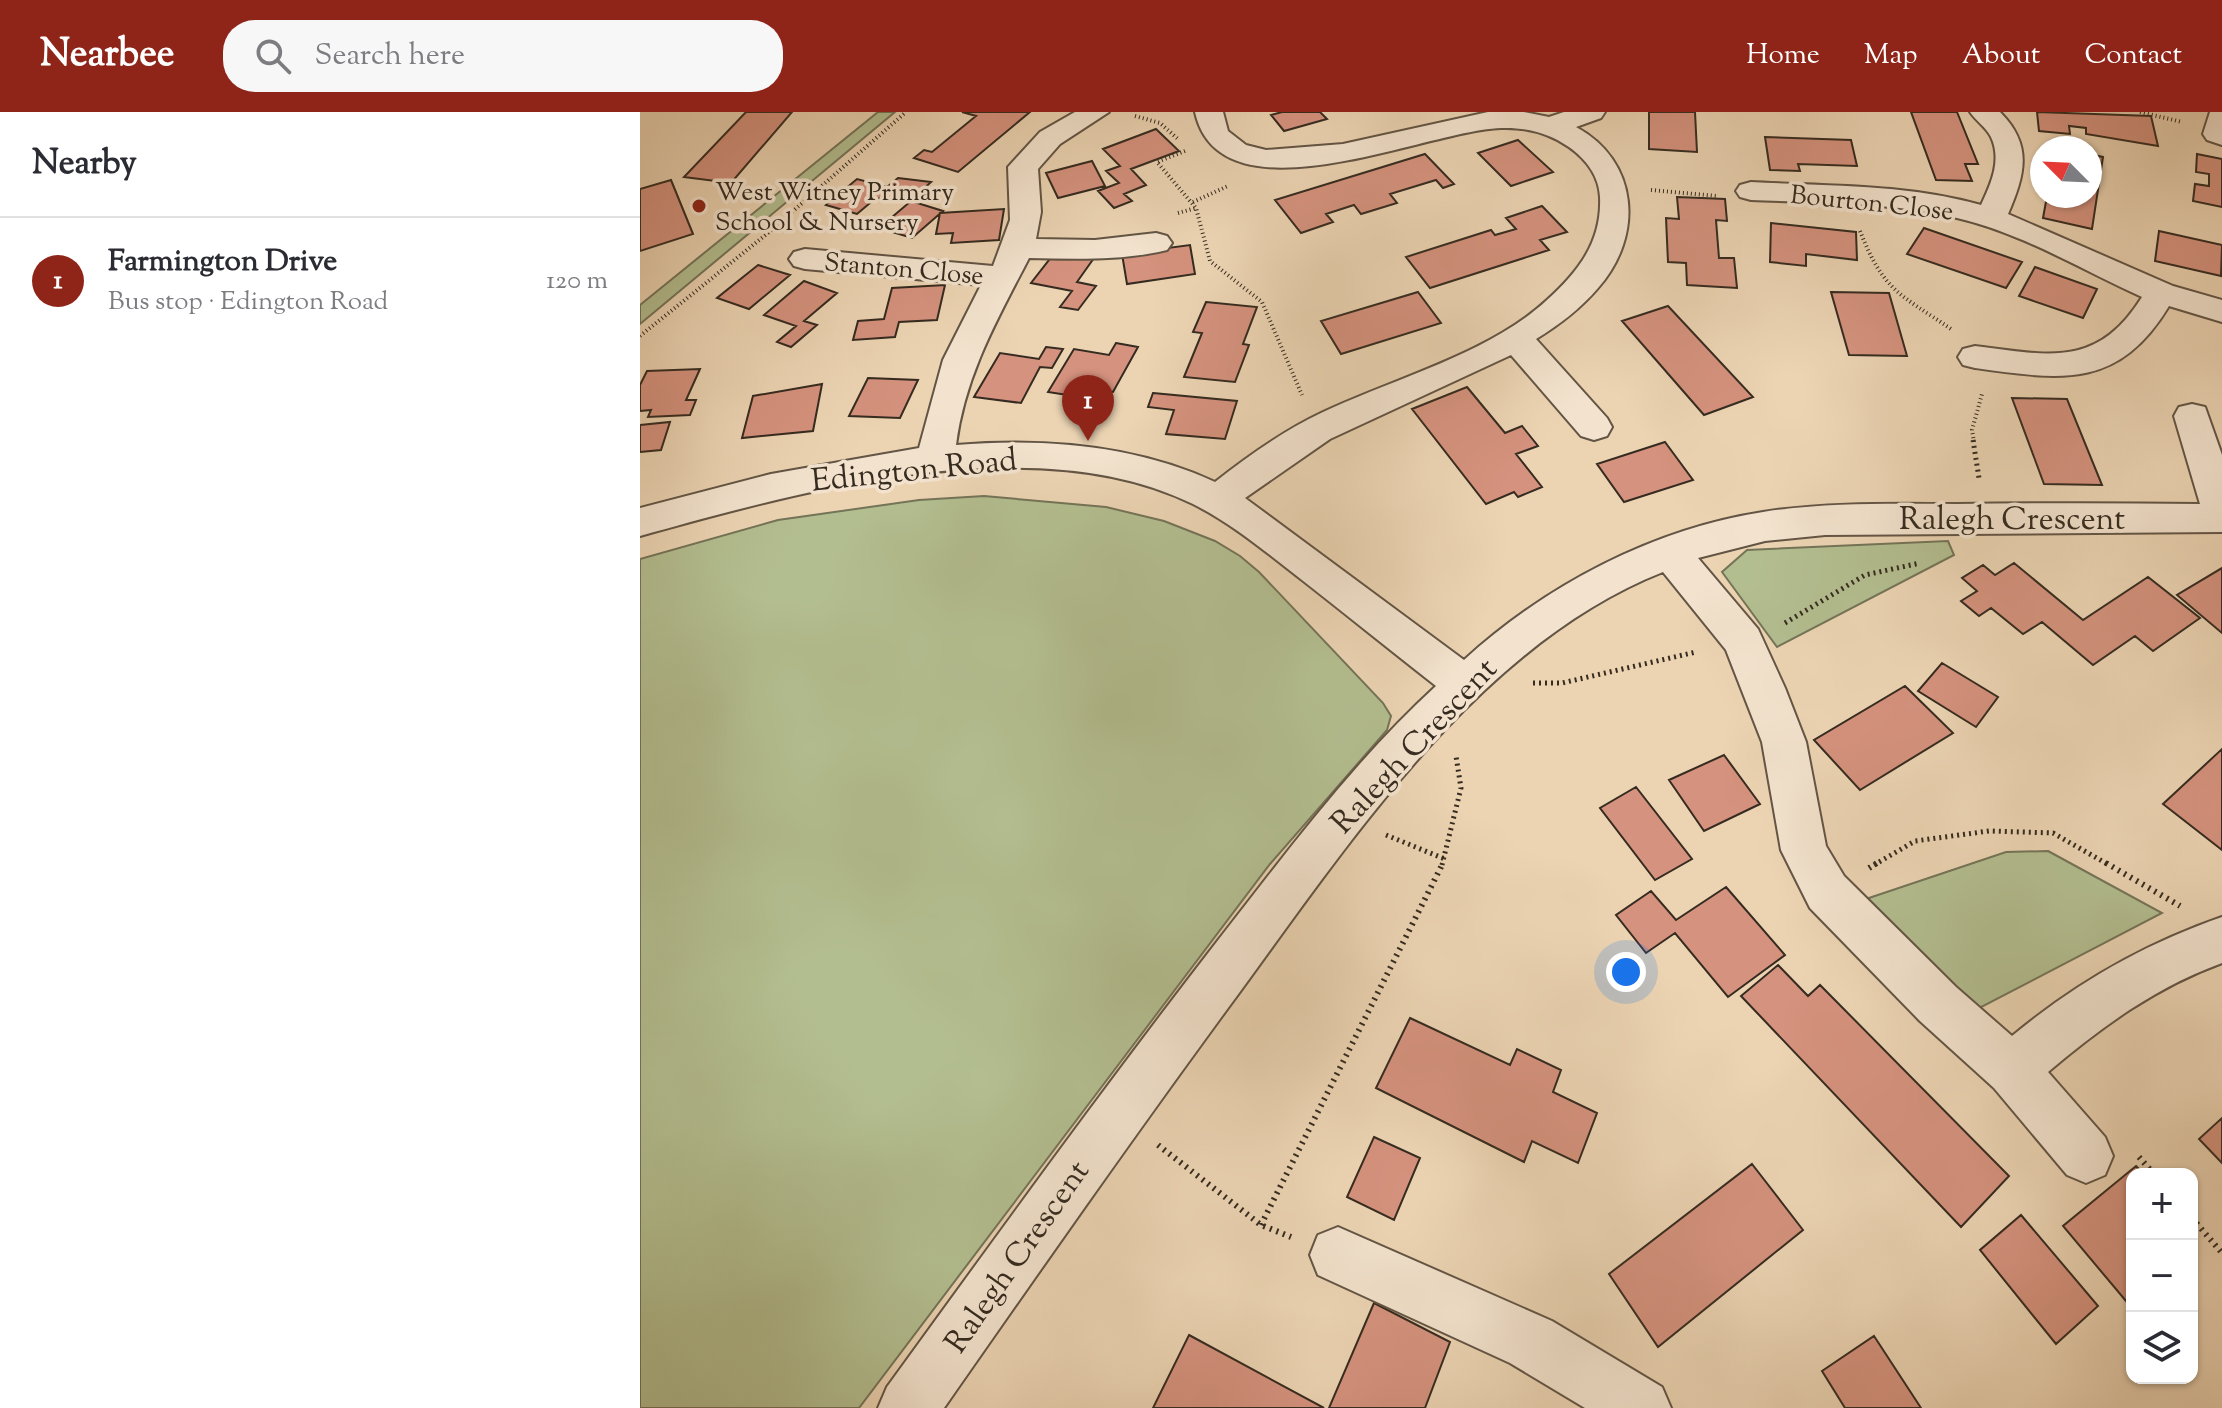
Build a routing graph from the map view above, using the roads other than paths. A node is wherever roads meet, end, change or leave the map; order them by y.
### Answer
1 (1095, 112) edge
2 (1209, 112) edge
3 (1591, 112) edge
4 (1984, 112) edge
5 (2222, 115) edge
6 (1551, 126) junction
7 (2222, 136) edge
8 (1751, 191) road end
9 (1991, 218) junction
10 (1156, 243) dead end
11 (1018, 248) junction
12 (805, 259) dead end
13 (1003, 277) junction
14 (2161, 293) junction
15 (2222, 311) edge
16 (1516, 338) junction
17 (1984, 358) road end
18 (2192, 416) dead end
19 (1594, 427) dead end
20 (936, 460) junction
21 (1218, 500) junction
22 (2222, 516) edge
23 (640, 522) edge
24 (1670, 552) junction
25 (1462, 683) junction
26 (2208, 927) edge
27 (2012, 1070) junction
28 (2086, 1156) dead end
29 (1338, 1255) road end
30 (908, 1408) edge
31 (1641, 1408) edge

1 - 11 street, Stanton Close
2 - 6 street
3 - 6 street
4 - 9 street, Bourton Close
5 - 7 street
6 - 16 street
8 - 9 street, Bourton Close
9 - 14 street, Bourton Close
10 - 11 street, Stanton Close
11 - 13 street, Stanton Close
12 - 13 street, Stanton Close
13 - 20 street, Stanton Close
14 - 15 street, Bourton Close
14 - 17 street
16 - 19 street
16 - 21 street
18 - 22 street, Ralegh Crescent
20 - 21 street, Edington Road
20 - 23 street, Edington Road
21 - 25 street, Edington Road
22 - 24 street, Ralegh Crescent
24 - 25 street, Ralegh Crescent
24 - 27 street
25 - 30 street, Ralegh Crescent
26 - 27 street
27 - 28 street
29 - 31 street

